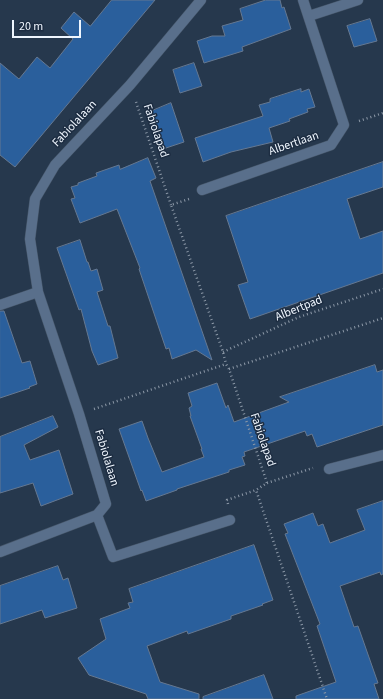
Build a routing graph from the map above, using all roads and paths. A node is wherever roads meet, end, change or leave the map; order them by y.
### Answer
1 (201, 0) edge
2 (303, 0) edge
3 (358, 0) edge
4 (309, 16) junction
5 (130, 85) junction
6 (383, 113) edge
7 (344, 125) junction
8 (202, 190) joint
9 (171, 205) junction
10 (383, 289) edge
11 (38, 292) junction
12 (0, 305) edge
13 (383, 318) edge
14 (223, 352) junction
15 (226, 364) junction
16 (229, 369) junction
17 (79, 414) junction
18 (383, 455) edge
19 (329, 469) joint
20 (267, 483) junction
21 (256, 490) junction
22 (97, 514) junction
23 (230, 520) joint
24 (0, 552) edge
25 (327, 699) edge

1 - 5 street, Fabiolalaan
2 - 4 street
3 - 4 street
4 - 7 street
5 - 9 path, Fabiolapad
5 - 11 street, Fabiolalaan
6 - 7 path
7 - 8 street, Albertlaan
8 - 9 path
9 - 14 path, Fabiolapad
10 - 14 path, Albertpad
11 - 12 street
11 - 17 street, Fabiolalaan
13 - 16 path
14 - 15 path, Fabiolapad
15 - 16 path, Fabiolapad
15 - 17 path
16 - 20 path, Fabiolapad
17 - 22 street, Fabiolalaan
18 - 19 street
19 - 20 path
20 - 21 path, Fabiolapad
21 - 23 path, Fabiolapad
21 - 25 path
22 - 23 street
22 - 24 street

